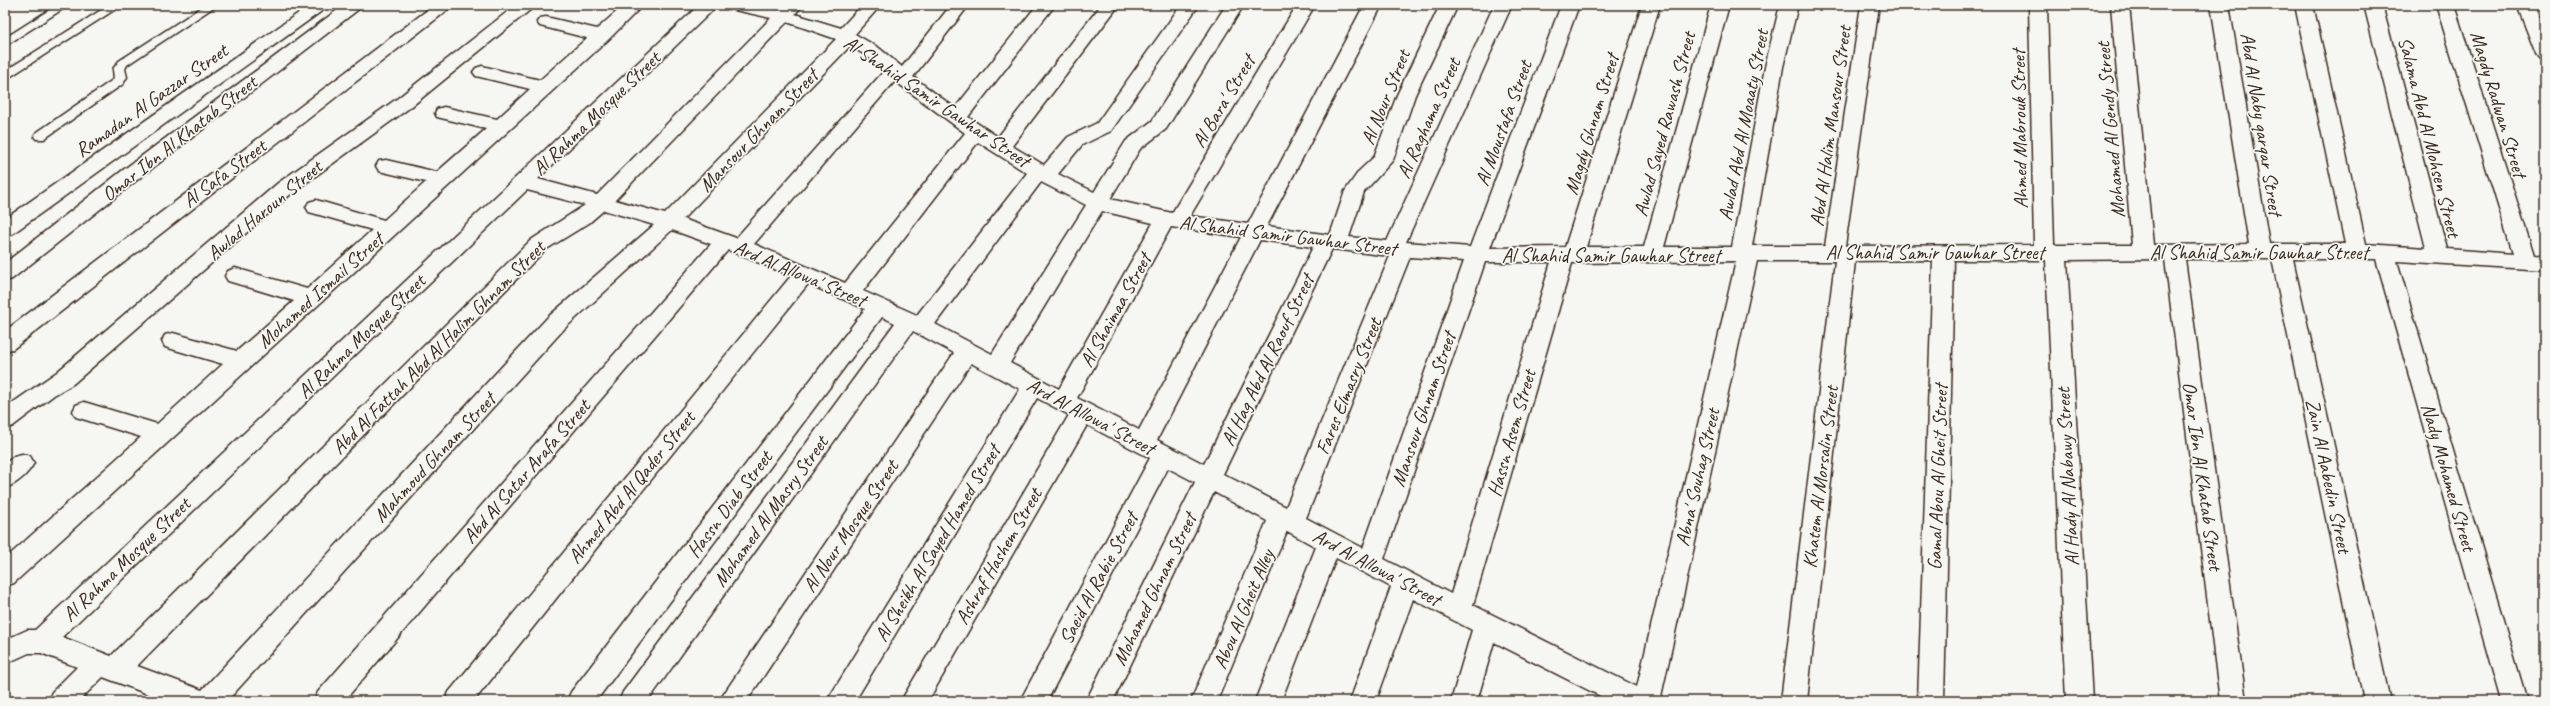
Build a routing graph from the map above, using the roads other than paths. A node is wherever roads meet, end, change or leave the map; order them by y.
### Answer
1 (64, 5) edge
2 (117, 5) edge
3 (212, 5) edge
4 (322, 5) edge
5 (355, 5) edge
6 (445, 5) edge
7 (527, 5) edge
8 (634, 5) edge
9 (709, 5) edge
10 (736, 5) edge
11 (872, 5) edge
12 (960, 5) edge
13 (1046, 5) edge
14 (1110, 5) edge
15 (1190, 5) edge
16 (1235, 5) edge
17 (1306, 5) edge
18 (1373, 5) edge
19 (1449, 5) edge
20 (1503, 5) edge
21 (1570, 5) edge
22 (1651, 5) edge
23 (1720, 5) edge
24 (1789, 5) edge
25 (1870, 5) edge
26 (2038, 5) edge
27 (2120, 5) edge
28 (2220, 5) edge
29 (2304, 5) edge
30 (2373, 5) edge
31 (2445, 5) edge
32 (2526, 5) edge
33 (788, 11) edge
34 (546, 22) dead end
35 (602, 36) junction
36 (846, 36) junction
37 (5, 44) edge
38 (2545, 54) edge
39 (482, 72) dead end
40 (899, 73) junction
41 (5, 76) edge
42 (544, 88) junction
43 (444, 113) dead end
44 (957, 118) junction
45 (501, 126) junction
46 (976, 132) junction
47 (40, 136) dead end
48 (1001, 147) junction
49 (386, 166) dead end
50 (1043, 173) junction
51 (442, 180) junction
52 (523, 182) junction
53 (600, 203) junction
54 (1099, 203) junction
55 (316, 207) dead end
56 (1171, 220) junction
57 (668, 223) junction
58 (388, 228) junction
59 (5, 229) edge
60 (1256, 232) junction
61 (1331, 242) junction
62 (733, 244) junction
63 (1398, 250) junction
64 (2174, 251) junction
65 (2270, 251) junction
66 (2357, 251) junction
67 (1944, 252) junction
68 (2050, 252) junction
69 (2143, 252) junction
70 (1744, 253) junction
71 (1840, 253) junction
72 (2384, 253) junction
73 (1477, 255) junction
74 (1652, 255) junction
75 (2438, 256) junction
76 (1568, 257) junction
77 (2535, 262) edge
78 (5, 274) edge
79 (804, 274) junction
80 (235, 276) dead end
81 (850, 292) junction
82 (312, 298) junction
83 (879, 306) junction
84 (915, 323) junction
85 (173, 341) dead end
86 (5, 343) edge
87 (967, 351) junction
88 (242, 360) junction
89 (996, 366) junction
90 (1033, 386) junction
91 (1073, 406) junction
92 (84, 411) dead end
93 (5, 420) edge
94 (161, 434) junction
95 (1154, 449) junction
96 (22, 463) dead end
97 (5, 478) edge
98 (1209, 478) junction
99 (1287, 519) junction
100 (1330, 542) junction
101 (1370, 563) junction
102 (5, 575) edge
103 (1406, 582) junction
104 (1459, 610) junction
105 (1486, 625) junction
106 (41, 641) junction
107 (5, 652) edge
108 (108, 666) junction
109 (181, 698) edge
110 (61, 701) edge
111 (210, 701) edge
112 (327, 701) edge
113 (458, 701) edge
114 (580, 701) edge
115 (632, 701) edge
116 (732, 701) edge
117 (840, 701) edge
118 (914, 701) edge
119 (1033, 701) edge
120 (1099, 701) edge
121 (1204, 701) edge
122 (1268, 701) edge
123 (1363, 701) edge
124 (1464, 701) edge
125 (1637, 701) edge
126 (1647, 701) edge
127 (1794, 701) edge
128 (1931, 701) edge
129 (2079, 701) edge
130 (2233, 701) edge
131 (2377, 701) edge
132 (2514, 701) edge

1 - 37 lane
2 - 41 lane
3 - 47 lane
4 - 59 street, Ramadan Al Gazzar Street
5 - 78 street, Omar Ibn Al Khatab Street
6 - 86 street, Al Safa Street
7 - 93 street, Awlad Haroun Street
8 - 35 street, Mohamed Ismail Street
9 - 52 street, Al Rahma Mosque Street
10 - 33 street, Al Shahid Samir Gawhar Street
11 - 36 street, Mansour Ghnam Street
12 - 40 street, Abd Al Satar Arafa Street
13 - 44 street
14 - 48 street
15 - 50 street, Mohamed Al Masry Street
16 - 54 street
17 - 56 street, Al Bara' Street
18 - 60 street, Saeid Al Rabie Street
19 - 61 street, Al Nour Street
20 - 63 street, Al Raghama Street
21 - 73 street, Al Moustafa Street
22 - 76 street, Magdy Ghnam Street
23 - 74 street, Awlad Sayed Rawash Street
24 - 70 street, Awlad Abd Al Moaaty Street
25 - 71 street, Abd Al Halim Mansour Street
26 - 68 street, Ahmed Mabrouk Street
27 - 69 street, Mohamed Al Gendy Street
28 - 65 street, Abd Al Naby qarqar Street
29 - 66 street
30 - 75 street, Salama Abd Al Mohsen Street
31 - 77 street, Magdy Radwan Street
32 - 38 street
33 - 36 street, Al Shahid Samir Gawhar Street
33 - 53 street, Abd Al Fattah Abd Al Halim Ghnam Street
34 - 35 street
35 - 42 street, Mohamed Ismail Street
36 - 40 street, Al Shahid Samir Gawhar Street
36 - 57 street, Mansour Ghnam Street
39 - 42 street
40 - 44 street, Al Shahid Samir Gawhar Street
40 - 62 street, Abd Al Satar Arafa Street
42 - 45 street, Mohamed Ismail Street
43 - 45 street
44 - 46 street, Al Shahid Samir Gawhar Street
45 - 51 street, Mohamed Ismail Street
46 - 48 street, Al Shahid Samir Gawhar Street
46 - 81 street
48 - 50 street, Al Shahid Samir Gawhar Street
49 - 51 street
50 - 54 street, Al Shahid Samir Gawhar Street
50 - 84 street, Mohamed Al Masry Street
51 - 58 street, Mohamed Ismail Street
52 - 53 street, Ard Al Allowa' Street
52 - 106 street, Al Rahma Mosque Street
53 - 57 street, Ard Al Allowa' Street
53 - 108 street, Abd Al Fattah Abd Al Halim Ghnam Street
54 - 56 street, Al Shahid Samir Gawhar Street
54 - 89 street
55 - 58 street
56 - 60 street, Al Shahid Samir Gawhar Street
56 - 91 street, Al Shaimaa Street
57 - 62 street, Ard Al Allowa' Street
57 - 111 street, Mahmoud Ghnam Street
58 - 82 street, Mohamed Ismail Street
60 - 61 street, Al Shahid Samir Gawhar Street
60 - 95 street, Saeid Al Rabie Street
61 - 63 street, Al Shahid Samir Gawhar Street
61 - 98 street, Al Hag Abd Al Raouf Street
62 - 79 street, Ard Al Allowa' Street
62 - 112 street, Abd Al Satar Arafa Street
63 - 73 street, Al Shahid Samir Gawhar Street
63 - 99 street, Fares Elmasry Street
64 - 65 street, Al Shahid Samir Gawhar Street
64 - 69 street, Al Shahid Samir Gawhar Street
64 - 130 street, Omar Ibn Al Khatab Street
65 - 66 street, Al Shahid Samir Gawhar Street
65 - 131 street, Zain Al Aabedin Street
66 - 72 street, Al Shahid Samir Gawhar Street
67 - 68 street, Al Shahid Samir Gawhar Street
67 - 71 street, Al Shahid Samir Gawhar Street
67 - 128 street, Gamal Abou Al Gheit Street
68 - 69 street, Al Shahid Samir Gawhar Street
68 - 129 street, Al Hady Al Nabawy Street
70 - 71 street, Al Shahid Samir Gawhar Street
70 - 74 street, Al Shahid Samir Gawhar Street
70 - 126 street, Abna' Souhag Street
71 - 127 street, Khatem Al Morsalin Street
72 - 75 street, Al Shahid Samir Gawhar Street
72 - 132 street, Nady Mohamed Street
73 - 76 street, Al Shahid Samir Gawhar Street
73 - 101 street, Mansour Ghnam Street
74 - 76 street, Al Shahid Samir Gawhar Street
75 - 77 street, Al Shahid Samir Gawhar Street
76 - 104 street, Hassn Asem Street
79 - 81 street, Ard Al Allowa' Street
79 - 113 street, Ahmed Abd Al Qader Street
80 - 82 street
81 - 83 street, Ard Al Allowa' Street
82 - 88 street, Mohamed Ismail Street
83 - 84 street, Ard Al Allowa' Street
83 - 114 street, Hassn Diab Street
84 - 87 street, Ard Al Allowa' Street
84 - 115 street, Mohamed Al Masry Street
85 - 88 street
87 - 89 street, Ard Al Allowa' Street
87 - 116 street, Al Nour Mosque Street
88 - 94 street, Mohamed Ismail Street
89 - 90 street, Ard Al Allowa' Street
90 - 91 street, Ard Al Allowa' Street
90 - 117 street, Al Sheikh Al Sayed Hamed Street
91 - 95 street, Ard Al Allowa' Street
91 - 118 street, Ashraf Hashem Street
92 - 94 street
94 - 102 street, Mohamed Ismail Street
95 - 98 street, Ard Al Allowa' Street
95 - 119 street, Saeid Al Rabie Street
96 - 97 street
98 - 99 street, Ard Al Allowa' Street
98 - 120 street, Mohamed Ghnam Street
99 - 100 street, Ard Al Allowa' Street
99 - 121 street, Abou Al Gheit Alley
100 - 101 street, Ard Al Allowa' Street
100 - 122 street
101 - 103 street, Ard Al Allowa' Street
103 - 104 street, Ard Al Allowa' Street
103 - 123 street
104 - 105 street, Ard Al Allowa' Street
105 - 124 street
105 - 125 street, Ard Al Allowa' Street
106 - 107 street
106 - 108 street
108 - 109 street
108 - 110 street, Abd Al Fattah Abd Al Halim Ghnam Street

